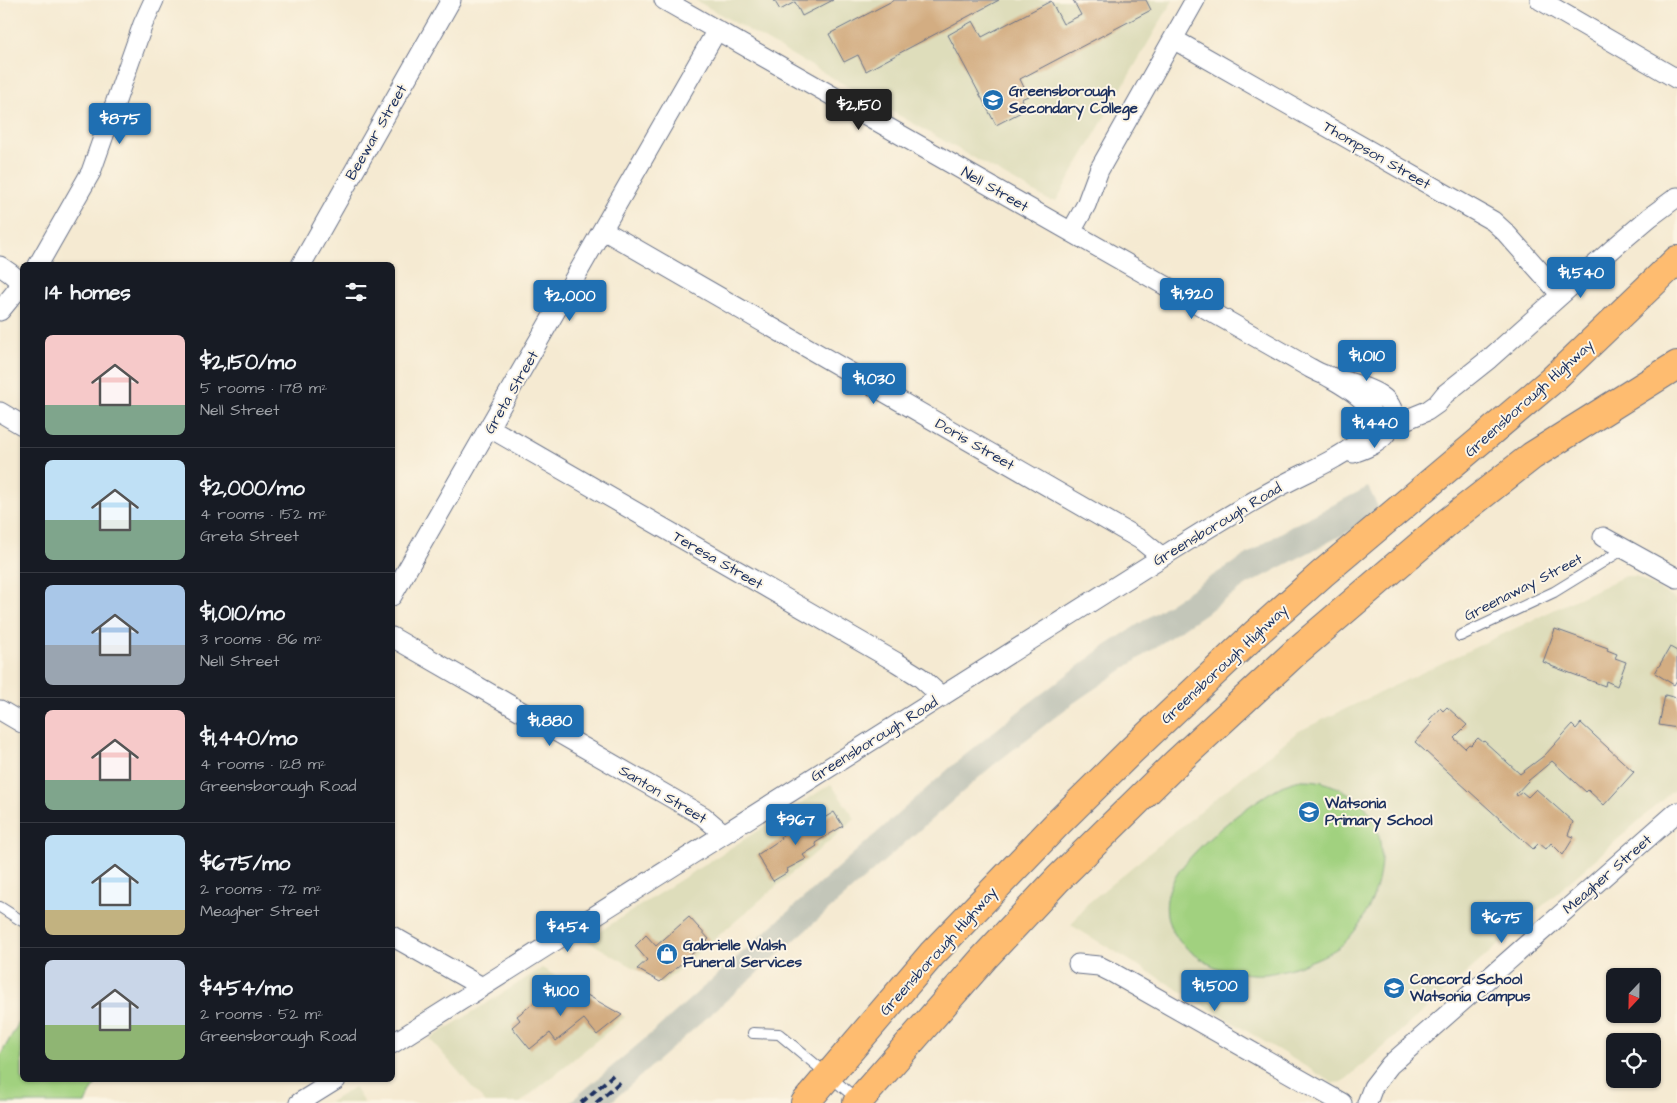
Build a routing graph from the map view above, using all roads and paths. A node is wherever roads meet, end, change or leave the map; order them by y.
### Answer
1 (154, 0) edge
2 (451, 0) edge
3 (664, 0) edge
4 (1195, 0) edge
5 (1540, 0) edge
6 (717, 30) junction
7 (1173, 39) junction
8 (1677, 79) edge
9 (1677, 197) edge
10 (1066, 229) junction
11 (603, 230) junction
12 (1677, 260) edge
13 (40, 262) edge
14 (303, 262) edge
15 (0, 266) edge
16 (20, 281) edge
17 (20, 286) edge
18 (1561, 295) junction
19 (0, 311) edge
20 (1677, 364) edge
21 (1327, 376) junction
22 (0, 412) edge
23 (1392, 415) junction
24 (1373, 416) junction
25 (20, 424) edge
26 (490, 428) junction
27 (1335, 458) junction
28 (1603, 537) dead end
29 (1624, 549) junction
30 (1162, 557) junction
31 (1677, 578) edge
32 (395, 591) edge
33 (1460, 636) dead end
34 (395, 639) edge
35 (942, 697) junction
36 (0, 710) edge
37 (20, 722) edge
38 (1677, 812) edge
39 (724, 834) junction
40 (0, 908) edge
41 (20, 920) edge
42 (395, 938) edge
43 (1078, 964) dead end
44 (482, 988) junction
45 (753, 1033) dead end
46 (395, 1042) edge
47 (829, 1074) junction
48 (333, 1082) edge
49 (858, 1102) edge
50 (299, 1103) edge
51 (805, 1103) edge
52 (1342, 1103) edge
53 (1367, 1103) edge

1 - 13 street
2 - 14 street, Beewar Street
3 - 6 street, Nell Street
4 - 7 street
5 - 8 street
6 - 10 street, Nell Street
6 - 11 street, Greta Street
7 - 10 street
7 - 18 street, Thompson Street
9 - 18 street
10 - 21 street, Nell Street
11 - 26 street, Greta Street
11 - 30 street, Doris Street
12 - 47 highway, Greensborough Highway
15 - 16 street
17 - 19 street
18 - 23 street
20 - 49 highway
21 - 23 street, Nell Street
21 - 24 street, Nell Street
22 - 25 street
23 - 24 street
23 - 27 street, Greensborough Road
24 - 27 street, Greensborough Road
26 - 32 street, Greta Street
26 - 35 street, Teresa Street
27 - 30 street, Greensborough Road
28 - 29 street
29 - 31 street
29 - 33 lane, Greenaway Street
30 - 35 street, Greensborough Road
34 - 39 street, Santon Street
35 - 39 street, Greensborough Road
36 - 37 street
38 - 53 street, Meagher Street
39 - 44 street, Greensborough Road
40 - 41 lane
42 - 44 street
43 - 52 street
44 - 46 street, Greensborough Road
45 - 47 lane
47 - 49 lane
47 - 51 highway, Greensborough Highway
48 - 50 street

